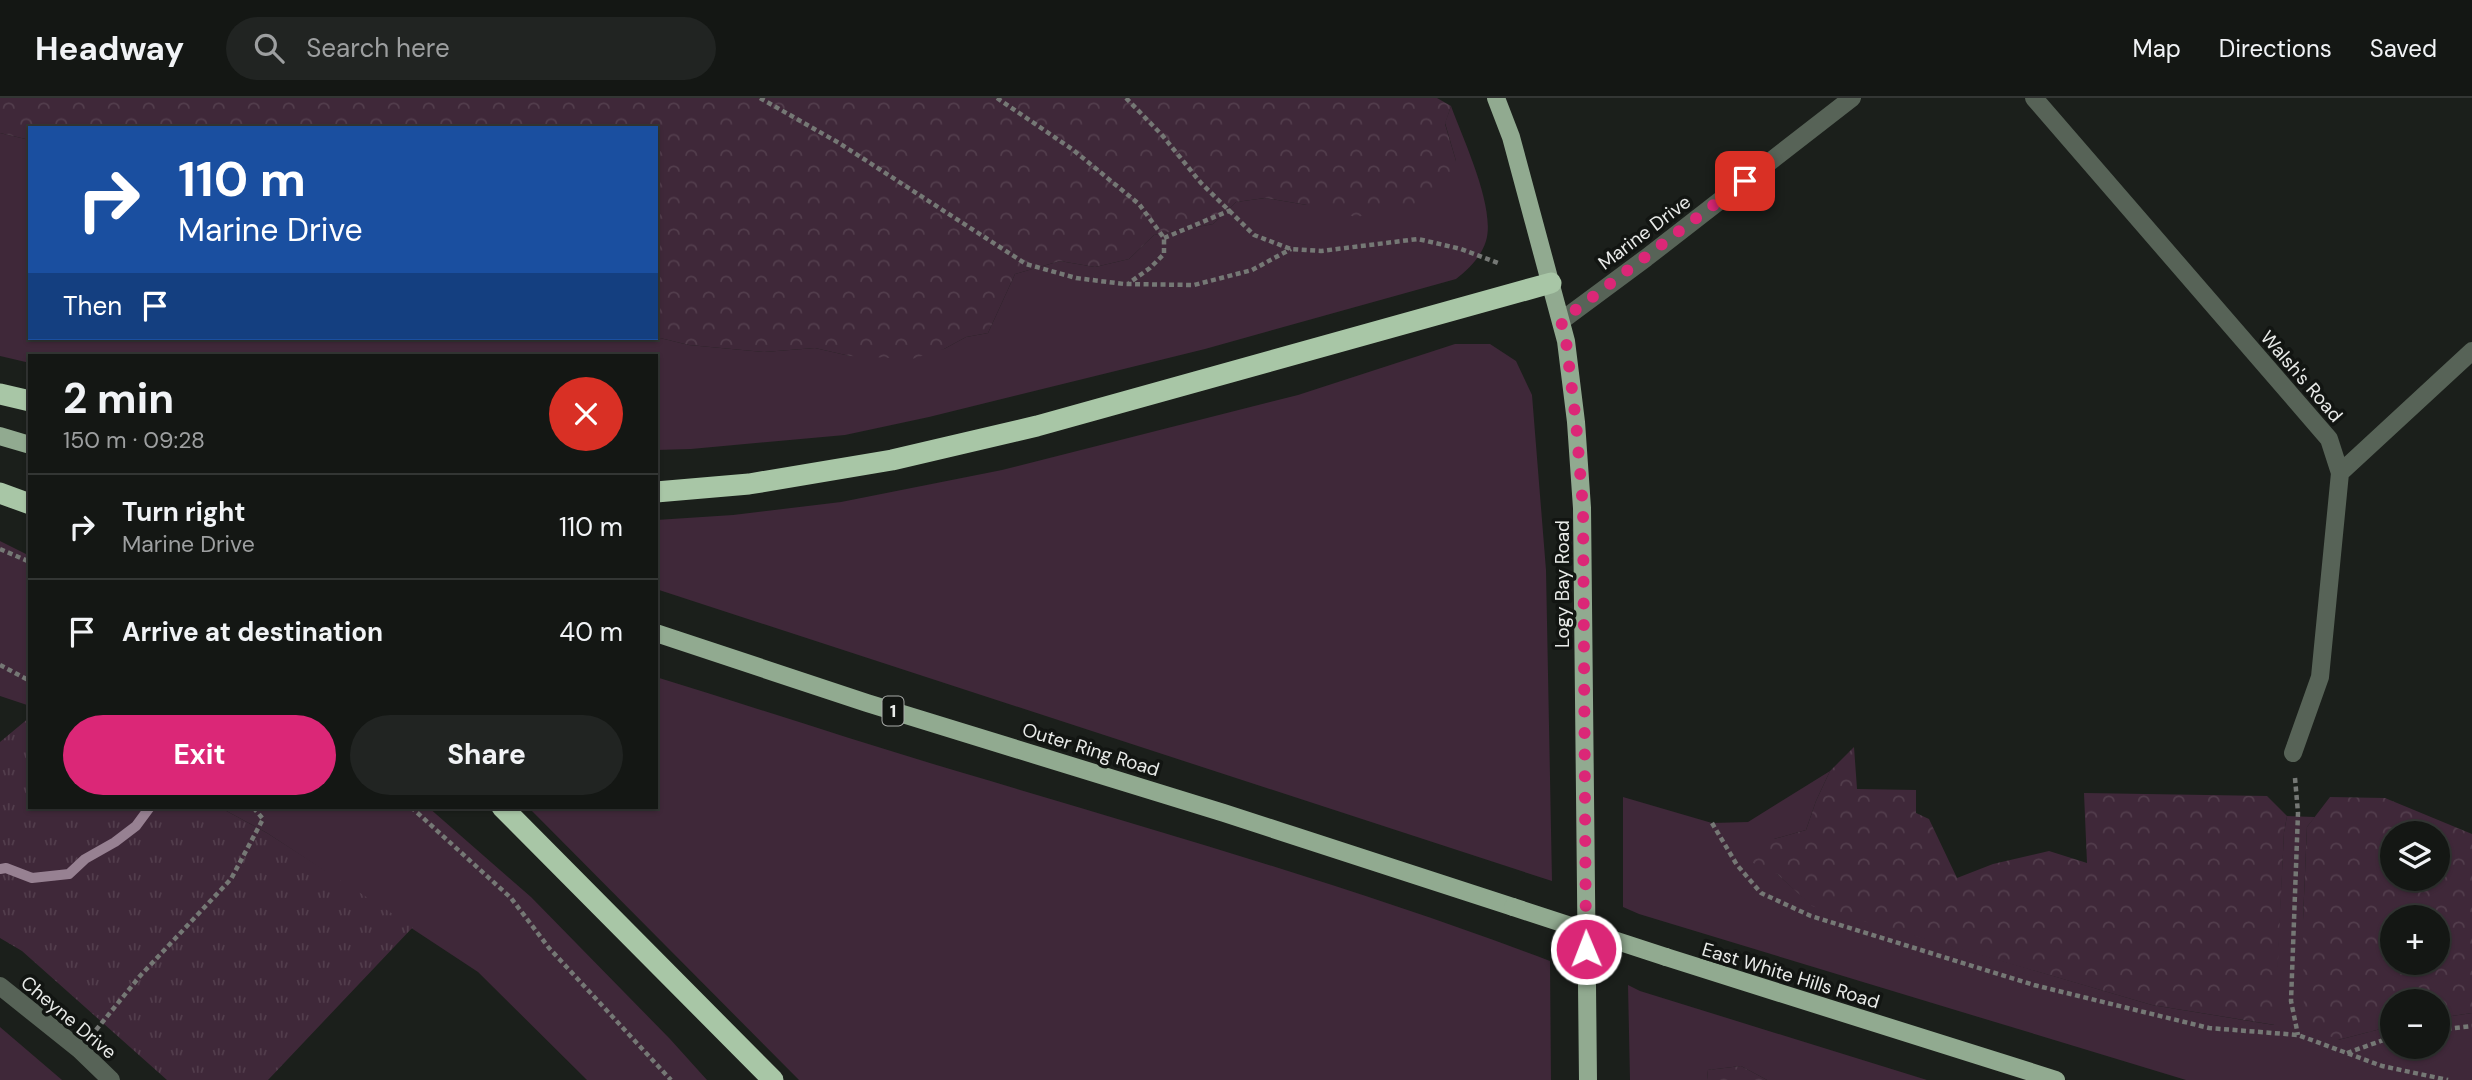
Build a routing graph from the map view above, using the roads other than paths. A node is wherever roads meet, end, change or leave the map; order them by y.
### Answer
1 (1496, 98) edge
2 (1852, 98) edge
3 (2034, 98) edge
4 (1551, 283) junction
5 (1561, 321) junction
6 (2472, 351) edge
7 (0, 394) edge
8 (28, 401) edge
9 (0, 436) edge
10 (28, 444) edge
11 (2340, 472) junction
12 (658, 492) edge
13 (0, 493) edge
14 (28, 504) edge
15 (658, 634) edge
16 (2293, 752) road end
17 (504, 809) edge
18 (1513, 906) joint
19 (0, 986) edge
20 (111, 1080) edge
21 (773, 1080) edge
22 (1588, 1080) edge
23 (2056, 1080) edge

1 - 4 main road, Logy Bay Road
2 - 5 street, Marine Drive
3 - 11 street, Walsh's Road
4 - 5 main road, Logy Bay Road
4 - 12 highway
5 - 22 main road, Logy Bay Road
6 - 11 street
7 - 8 highway
9 - 10 main road
11 - 16 street, Walsh's Road
13 - 14 highway
15 - 18 main road, Outer Ring Road / 1
17 - 21 highway
18 - 23 main road, East White Hills Road, bridge
19 - 20 street, Cheyne Drive

